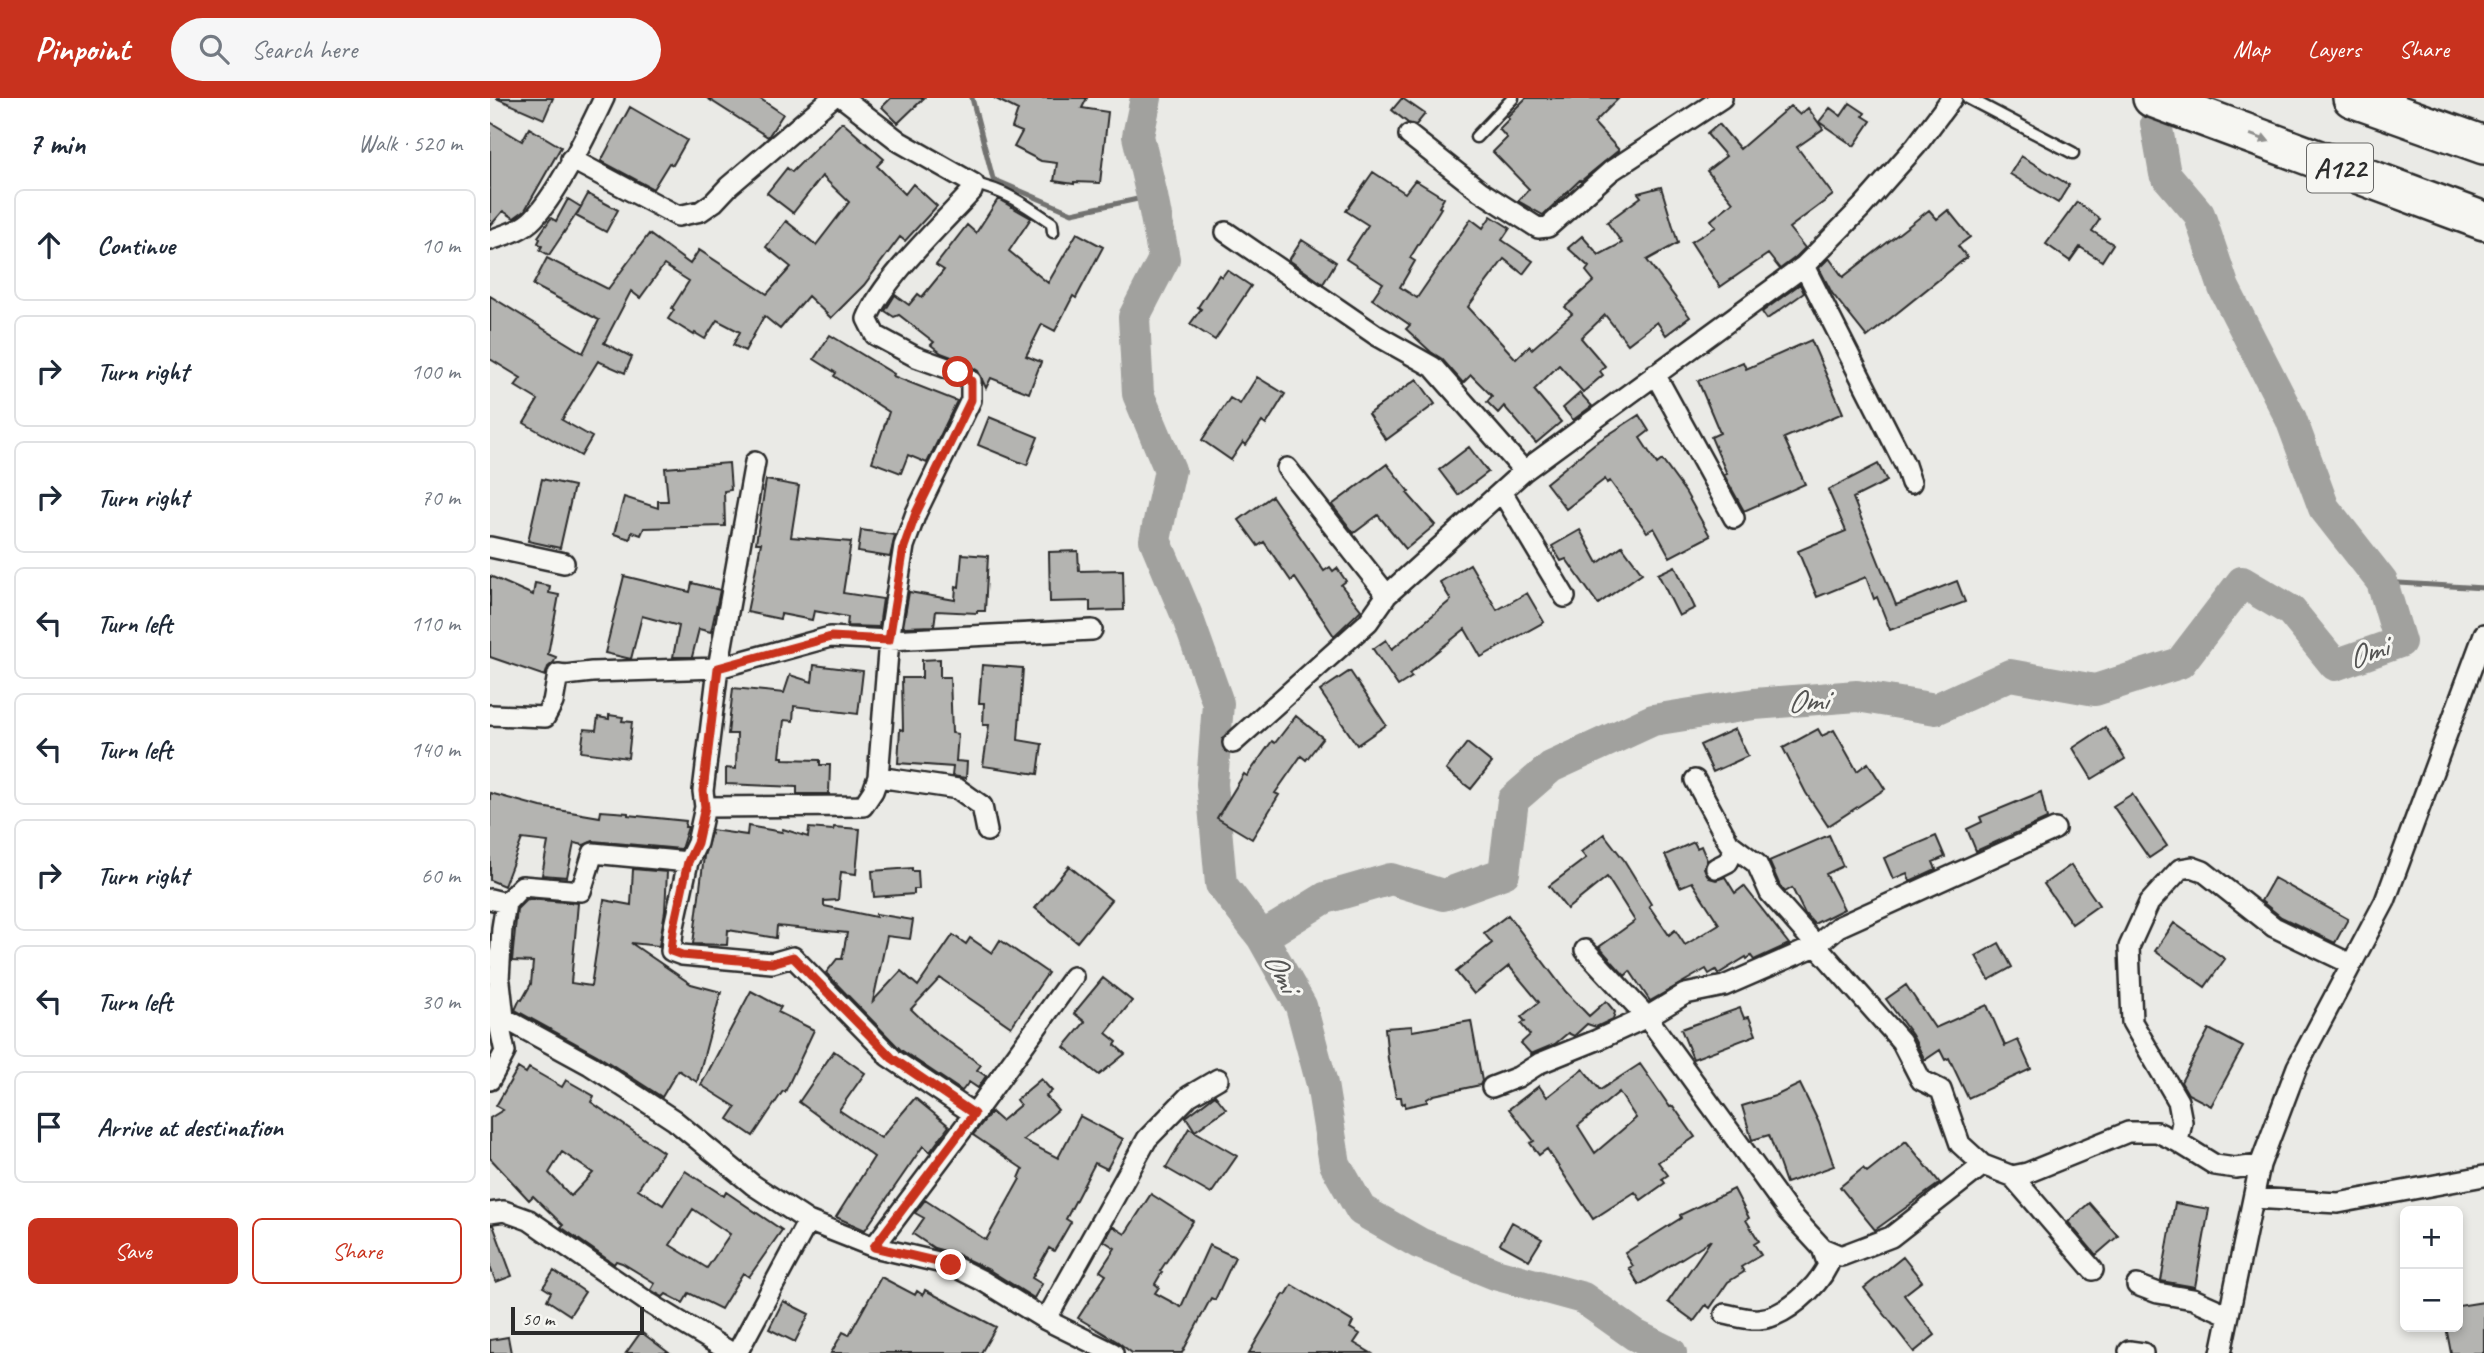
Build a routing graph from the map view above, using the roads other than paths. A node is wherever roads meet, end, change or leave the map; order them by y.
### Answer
1 (604, 98) edge
2 (832, 98) edge
3 (843, 98) edge
4 (1513, 98) edge
5 (1722, 98) edge
6 (1952, 98) edge
7 (1968, 98) edge
8 (2151, 98) edge
9 (2352, 98) edge
10 (1409, 135) dead end
11 (1476, 137) dead end
12 (2484, 145) edge
13 (2073, 153) dead end
14 (571, 159) junction
15 (974, 184) junction
16 (2484, 221) edge
17 (1053, 232) dead end
18 (1226, 232) dead end
19 (490, 240) edge
20 (1804, 266) junction
21 (1655, 374) junction
22 (755, 462) dead end
23 (1287, 468) dead end
24 (1524, 471) junction
25 (1911, 483) dead end
26 (1502, 492) junction
27 (1734, 518) dead end
28 (490, 547) edge
29 (564, 563) dead end
30 (1387, 595) junction
31 (1565, 597) dead end
32 (1092, 630) dead end
33 (2484, 634) edge
34 (889, 640) junction
35 (718, 668) junction
36 (490, 715) edge
37 (1233, 743) dead end
38 (878, 777) junction
39 (1695, 780) dead end
40 (705, 807) junction
41 (2055, 830) dead end
42 (987, 831) dead end
43 (1735, 848) junction
44 (688, 862) junction
45 (1716, 868) dead end
46 (498, 901) edge
47 (1816, 946) junction
48 (1585, 950) dead end
49 (2351, 964) junction
50 (1073, 977) dead end
51 (500, 982) junction
52 (1647, 1017) junction
53 (1218, 1079) dead end
54 (490, 1080) edge
55 (1492, 1087) dead end
56 (974, 1114) junction
57 (2178, 1142) junction
58 (1983, 1165) junction
59 (2260, 1165) junction
60 (2012, 1176) junction
61 (2484, 1176) edge
62 (2254, 1198) junction
63 (490, 1213) edge
64 (808, 1221) junction
65 (874, 1247) junction
66 (1822, 1248) junction
67 (2094, 1270) dead end
68 (2137, 1285) dead end
69 (1725, 1314) dead end
70 (2229, 1315) junction
71 (1046, 1320) junction
72 (732, 1353) edge
73 (737, 1353) edge
74 (1112, 1353) edge
75 (2221, 1353) edge

1 - 14 street
2 - 14 street
3 - 15 street
4 - 11 lane
5 - 10 street
6 - 20 street
7 - 13 lane
8 -> 16 highway, A122
9 - 12 highway, A122
14 - 19 street
15 - 17 lane
15 - 34 street
18 - 24 street
20 - 21 street
20 - 25 street
21 - 24 street
21 - 27 street
22 - 35 street
23 - 30 street
24 - 26 street
26 - 30 street
26 - 31 street
28 - 29 street
30 - 37 street
32 - 34 street
33 - 49 street
34 - 35 street
34 - 38 street
35 - 36 street
35 - 40 street
38 - 40 street
38 - 42 street
39 - 43 street
40 - 44 street
41 - 47 street
43 - 45 street
43 - 47 street
44 - 46 street
44 - 56 street
46 - 51 street
47 - 52 street
47 - 58 street
48 - 52 street
49 - 57 street
49 - 59 street
50 - 56 street
51 - 54 street
51 - 64 street
52 - 55 street
52 - 66 street
53 - 71 street
56 - 65 street
57 - 59 street
57 - 60 street
58 - 60 street
58 - 66 street
59 - 62 street
60 - 67 street
61 - 62 street
62 - 70 street
63 - 72 street
64 - 65 street
64 - 73 street
65 - 71 street
66 - 69 street
68 - 70 street
70 - 75 street
71 - 74 street

